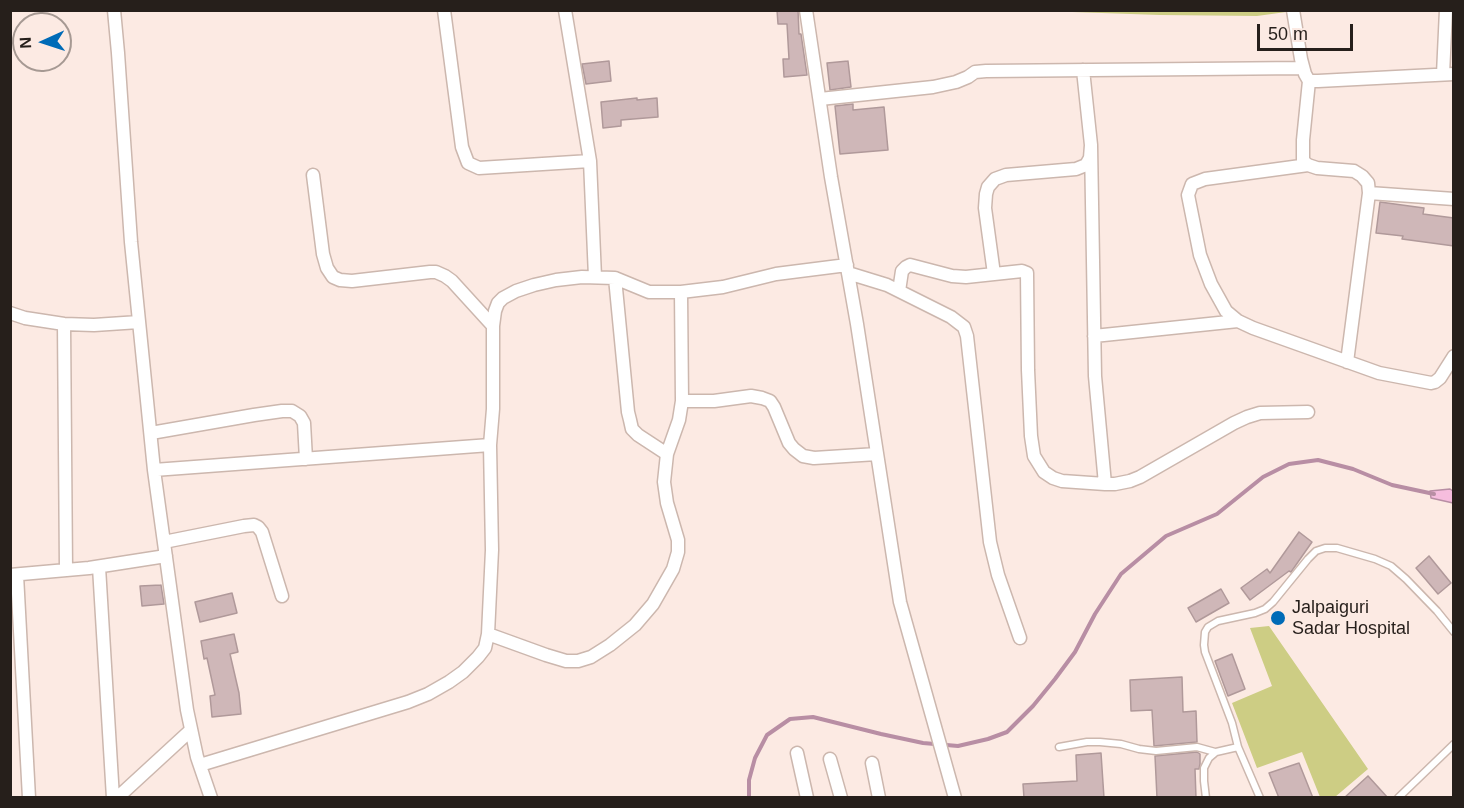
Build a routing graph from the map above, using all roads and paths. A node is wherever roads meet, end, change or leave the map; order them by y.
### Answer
1 (114, 10) edge
2 (444, 10) edge
3 (565, 10) edge
4 (806, 10) edge
5 (1293, 10) edge
6 (1446, 10) edge
7 (1303, 68) junction
8 (1083, 70) junction
9 (1448, 74) edge
10 (1309, 81) junction
11 (820, 99) junction
12 (1091, 145) junction
13 (590, 161) junction
14 (1308, 165) junction
15 (313, 175) dead end
16 (1369, 193) junction
17 (1454, 199) edge
18 (848, 269) junction
19 (994, 274) junction
20 (595, 277) junction
21 (615, 278) junction
22 (899, 291) junction
23 (681, 292) junction
24 (10, 313) edge
25 (1238, 321) junction
26 (139, 322) junction
27 (64, 324) junction
28 (493, 326) junction
29 (1094, 336) junction
30 (1454, 356) edge
31 (1347, 362) junction
32 (682, 401) junction
33 (1308, 412) dead end
34 (151, 433) junction
35 (490, 445) junction
36 (667, 454) junction
37 (877, 454) junction
38 (306, 459) junction
39 (154, 470) junction
40 (1104, 484) junction
41 (164, 542) junction
42 (166, 556) junction
43 (99, 567) junction
44 (66, 570) junction
45 (14, 575) edge
46 (282, 596) dead end
47 (1454, 632) edge
48 (488, 634) junction
49 (1020, 638) dead end
50 (191, 729) junction
51 (1454, 744) edge
52 (1059, 747) dead end
53 (1238, 747) junction
54 (1216, 752) junction
55 (797, 753) dead end
56 (830, 759) dead end
57 (872, 763) dead end
58 (200, 765) junction
59 (30, 798) edge
60 (115, 798) edge
61 (211, 798) edge
62 (807, 798) edge
63 (841, 798) edge
64 (879, 798) edge
65 (955, 798) edge
66 (1206, 798) edge
67 (1260, 798) edge
68 (1398, 798) edge

1 - 26 street
2 - 13 street
3 - 13 street
4 - 11 street
5 - 7 street
6 - 9 street
7 - 8 street
7 - 10 street
8 - 11 street
8 - 12 street
9 - 10 street
10 - 14 street
11 - 18 street
12 - 19 street
12 - 29 street
13 - 20 street
14 - 16 street
14 - 25 street
15 - 28 street
16 - 17 street
16 - 31 street
18 - 22 street
18 - 23 street
18 - 37 street
19 - 22 street
19 - 40 street
20 - 21 street
20 - 28 street
21 - 23 street
21 - 36 street
22 - 49 street
23 - 32 street
24 - 27 street
25 - 29 street
25 - 31 street
26 - 27 street
26 - 34 street
27 - 44 street
28 - 35 street
29 - 40 street
30 - 31 street
32 - 36 street
32 - 37 street
33 - 40 street
34 - 38 street
34 - 39 street
35 - 38 street
35 - 48 street
36 - 48 street
37 - 65 street
38 - 39 street
39 - 41 street
41 - 42 street
41 - 46 street
42 - 43 street
42 - 50 street
43 - 44 street
43 - 60 street
44 - 45 street
45 - 59 street
47 - 53 lane
48 - 58 street
50 - 58 street
50 - 60 street
51 - 68 lane
52 - 54 lane
53 - 54 lane
53 - 67 lane
54 - 66 lane
55 - 62 street
56 - 63 street
57 - 64 street
58 - 61 street

